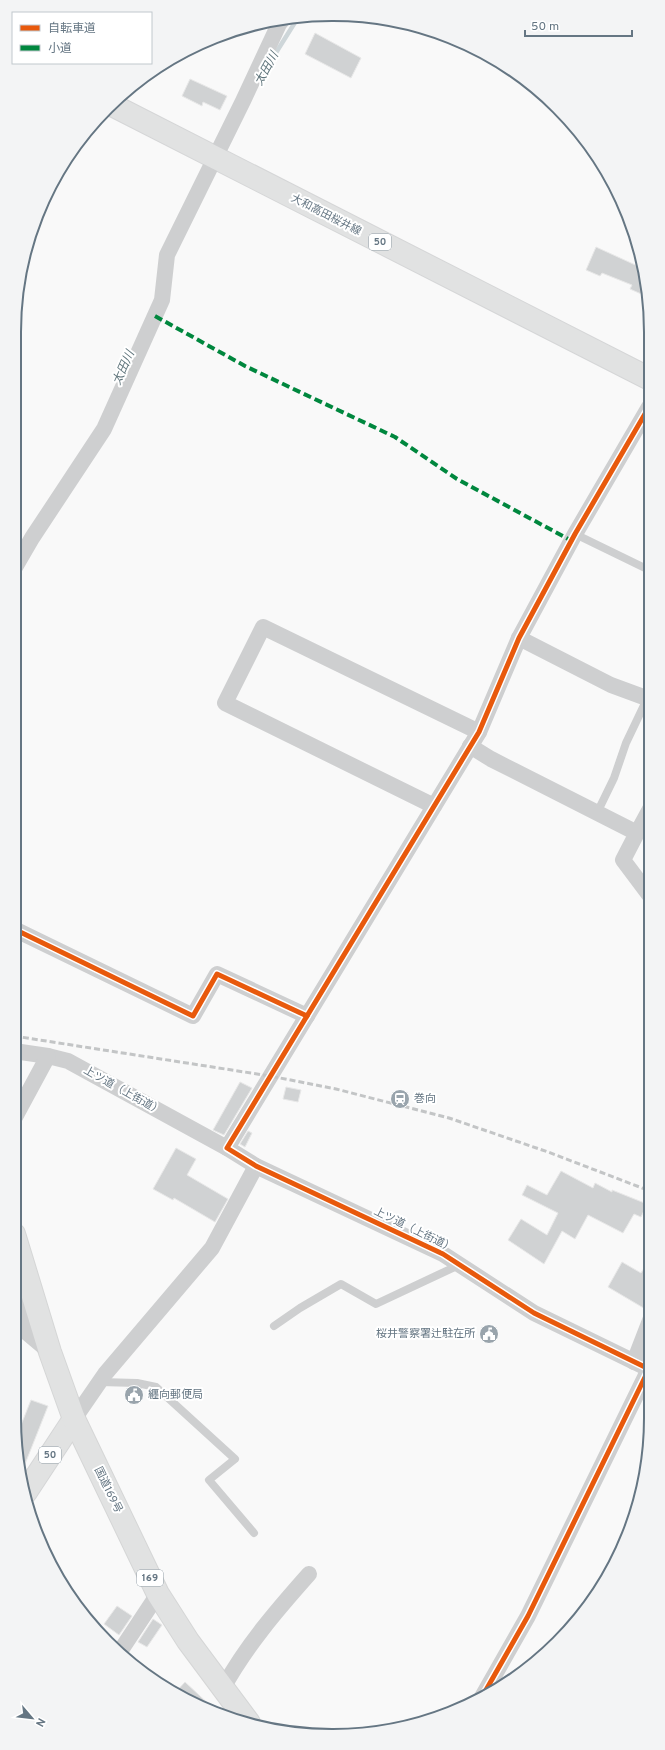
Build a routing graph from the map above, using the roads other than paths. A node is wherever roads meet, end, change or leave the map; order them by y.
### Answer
1 (278, 26) edge
2 (117, 107) edge
3 (215, 158) junction
4 (644, 376) edge
5 (644, 413) edge
6 (575, 534) junction
7 (21, 557) edge
8 (644, 568) edge
9 (519, 638) junction
10 (644, 697) edge
11 (644, 707) edge
12 (479, 732) junction
13 (470, 746) junction
14 (434, 806) junction
15 (597, 813) junction
16 (644, 821) edge
17 (637, 833) junction
18 (644, 888) edge
19 (21, 932) edge
20 (307, 1016) junction
21 (21, 1052) edge
22 (48, 1056) junction
23 (21, 1106) edge
24 (227, 1148) junction
25 (256, 1166) junction
26 (21, 1257) edge
27 (460, 1265) junction
28 (21, 1317) edge
29 (274, 1326) dead end
30 (50, 1352) junction
31 (644, 1367) edge
32 (644, 1369) edge
33 (100, 1382) junction
34 (74, 1419) junction
35 (29, 1487) edge
36 (254, 1533) dead end
37 (309, 1574) dead end
38 (158, 1594) junction
39 (122, 1648) edge
40 (488, 1687) edge
41 (222, 1688) junction
42 (242, 1715) edge

1 - 3 street
2 - 3 main road, 大和高田桜井線 / 50
3 - 4 main road, 大和高田桜井線 / 50
3 - 7 street
5 - 6 street
6 - 8 lane
6 - 9 street
9 - 10 street
9 - 12 street
11 - 15 lane
12 - 13 street
12 - 14 street
13 - 14 street
13 - 15 street
14 - 20 street
15 - 17 street
16 - 17 street
17 - 18 street
19 - 20 street
20 - 24 street
21 - 22 street, 上ツ道（上街道）
22 - 23 street
22 - 24 street, 上ツ道（上街道）
24 - 25 street, 上ツ道（上街道）
25 - 27 street, 上ツ道（上街道）
25 - 33 street
26 - 30 main road, 国道169号 / 169
27 - 29 lane
27 - 31 street, 上ツ道（上街道）
28 - 30 street
30 - 34 main road, 国道169号 / 169
32 - 40 street
33 - 34 street
33 - 36 lane
34 - 35 main road, 50
34 - 38 main road, 国道169号 / 169
37 - 41 street
38 - 39 street
38 - 41 main road, 国道169号 / 169
41 - 42 main road, 国道169号 / 169

